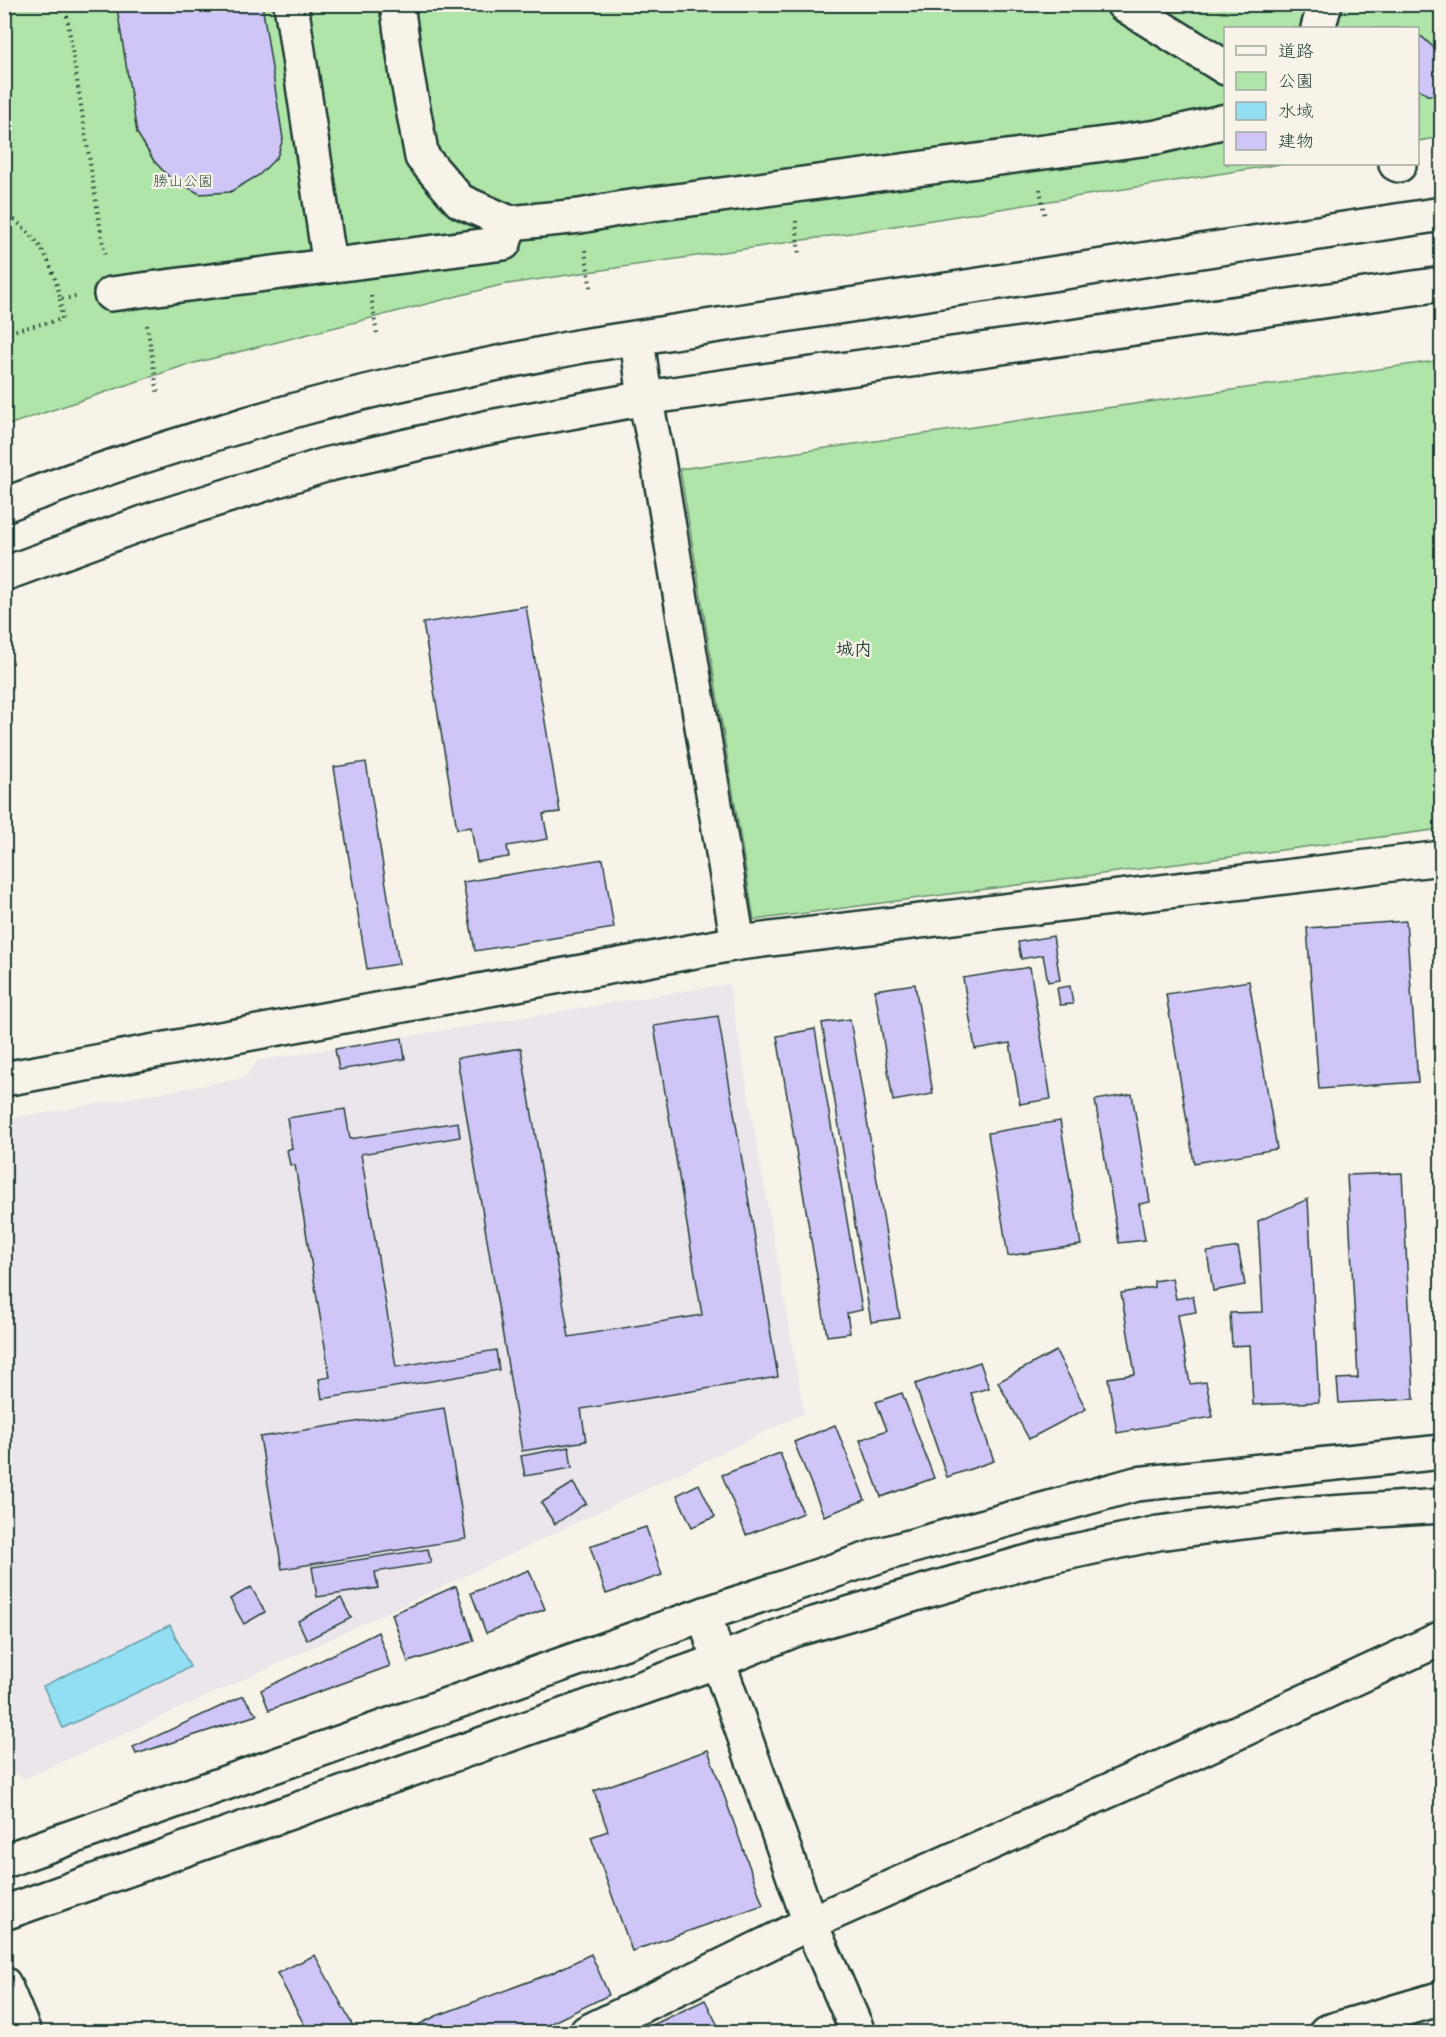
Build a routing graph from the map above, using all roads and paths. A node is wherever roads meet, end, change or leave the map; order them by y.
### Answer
1 (65, 4) edge
2 (291, 4) edge
3 (398, 4) edge
4 (1123, 4) edge
5 (1325, 4) edge
6 (1318, 27) edge
7 (1224, 67) edge
8 (1224, 121) edge
9 (4, 213) edge
10 (1442, 214) edge
11 (510, 223) junction
12 (330, 266) junction
13 (1442, 284) edge
14 (126, 292) junction
15 (60, 299) junction
16 (4, 333) edge
17 (637, 339) junction
18 (158, 395) dead end
19 (645, 398) junction
20 (4, 505) edge
21 (4, 574) edge
22 (1442, 858) edge
23 (738, 943) junction
24 (4, 1079) edge
25 (1442, 1452) edge
26 (1442, 1506) edge
27 (705, 1614) junction
28 (1442, 1638) edge
29 (718, 1661) junction
30 (4, 1861) edge
31 (4, 1913) edge
32 (810, 1923) junction
33 (4, 1984) edge
34 (1442, 1998) edge
35 (24, 2032) edge
36 (587, 2032) edge
37 (858, 2032) edge
38 (1326, 2032) edge

1 - 14 path
2 - 12 street
3 - 11 street
4 - 7 street
5 - 6 street
8 - 11 street
9 - 15 path
10 - 17 street
11 - 12 street
12 - 14 street
13 - 19 street
14 - 15 path
14 - 18 path
15 - 16 path
17 - 19 street
17 - 20 street
19 - 21 street
19 - 23 street
22 - 23 street
23 - 24 street
25 - 27 street
26 - 29 street
27 - 29 street
27 - 30 street
28 - 32 street
29 - 31 street
29 - 32 street
32 - 36 street
32 - 37 street
33 - 35 street
34 - 38 street

